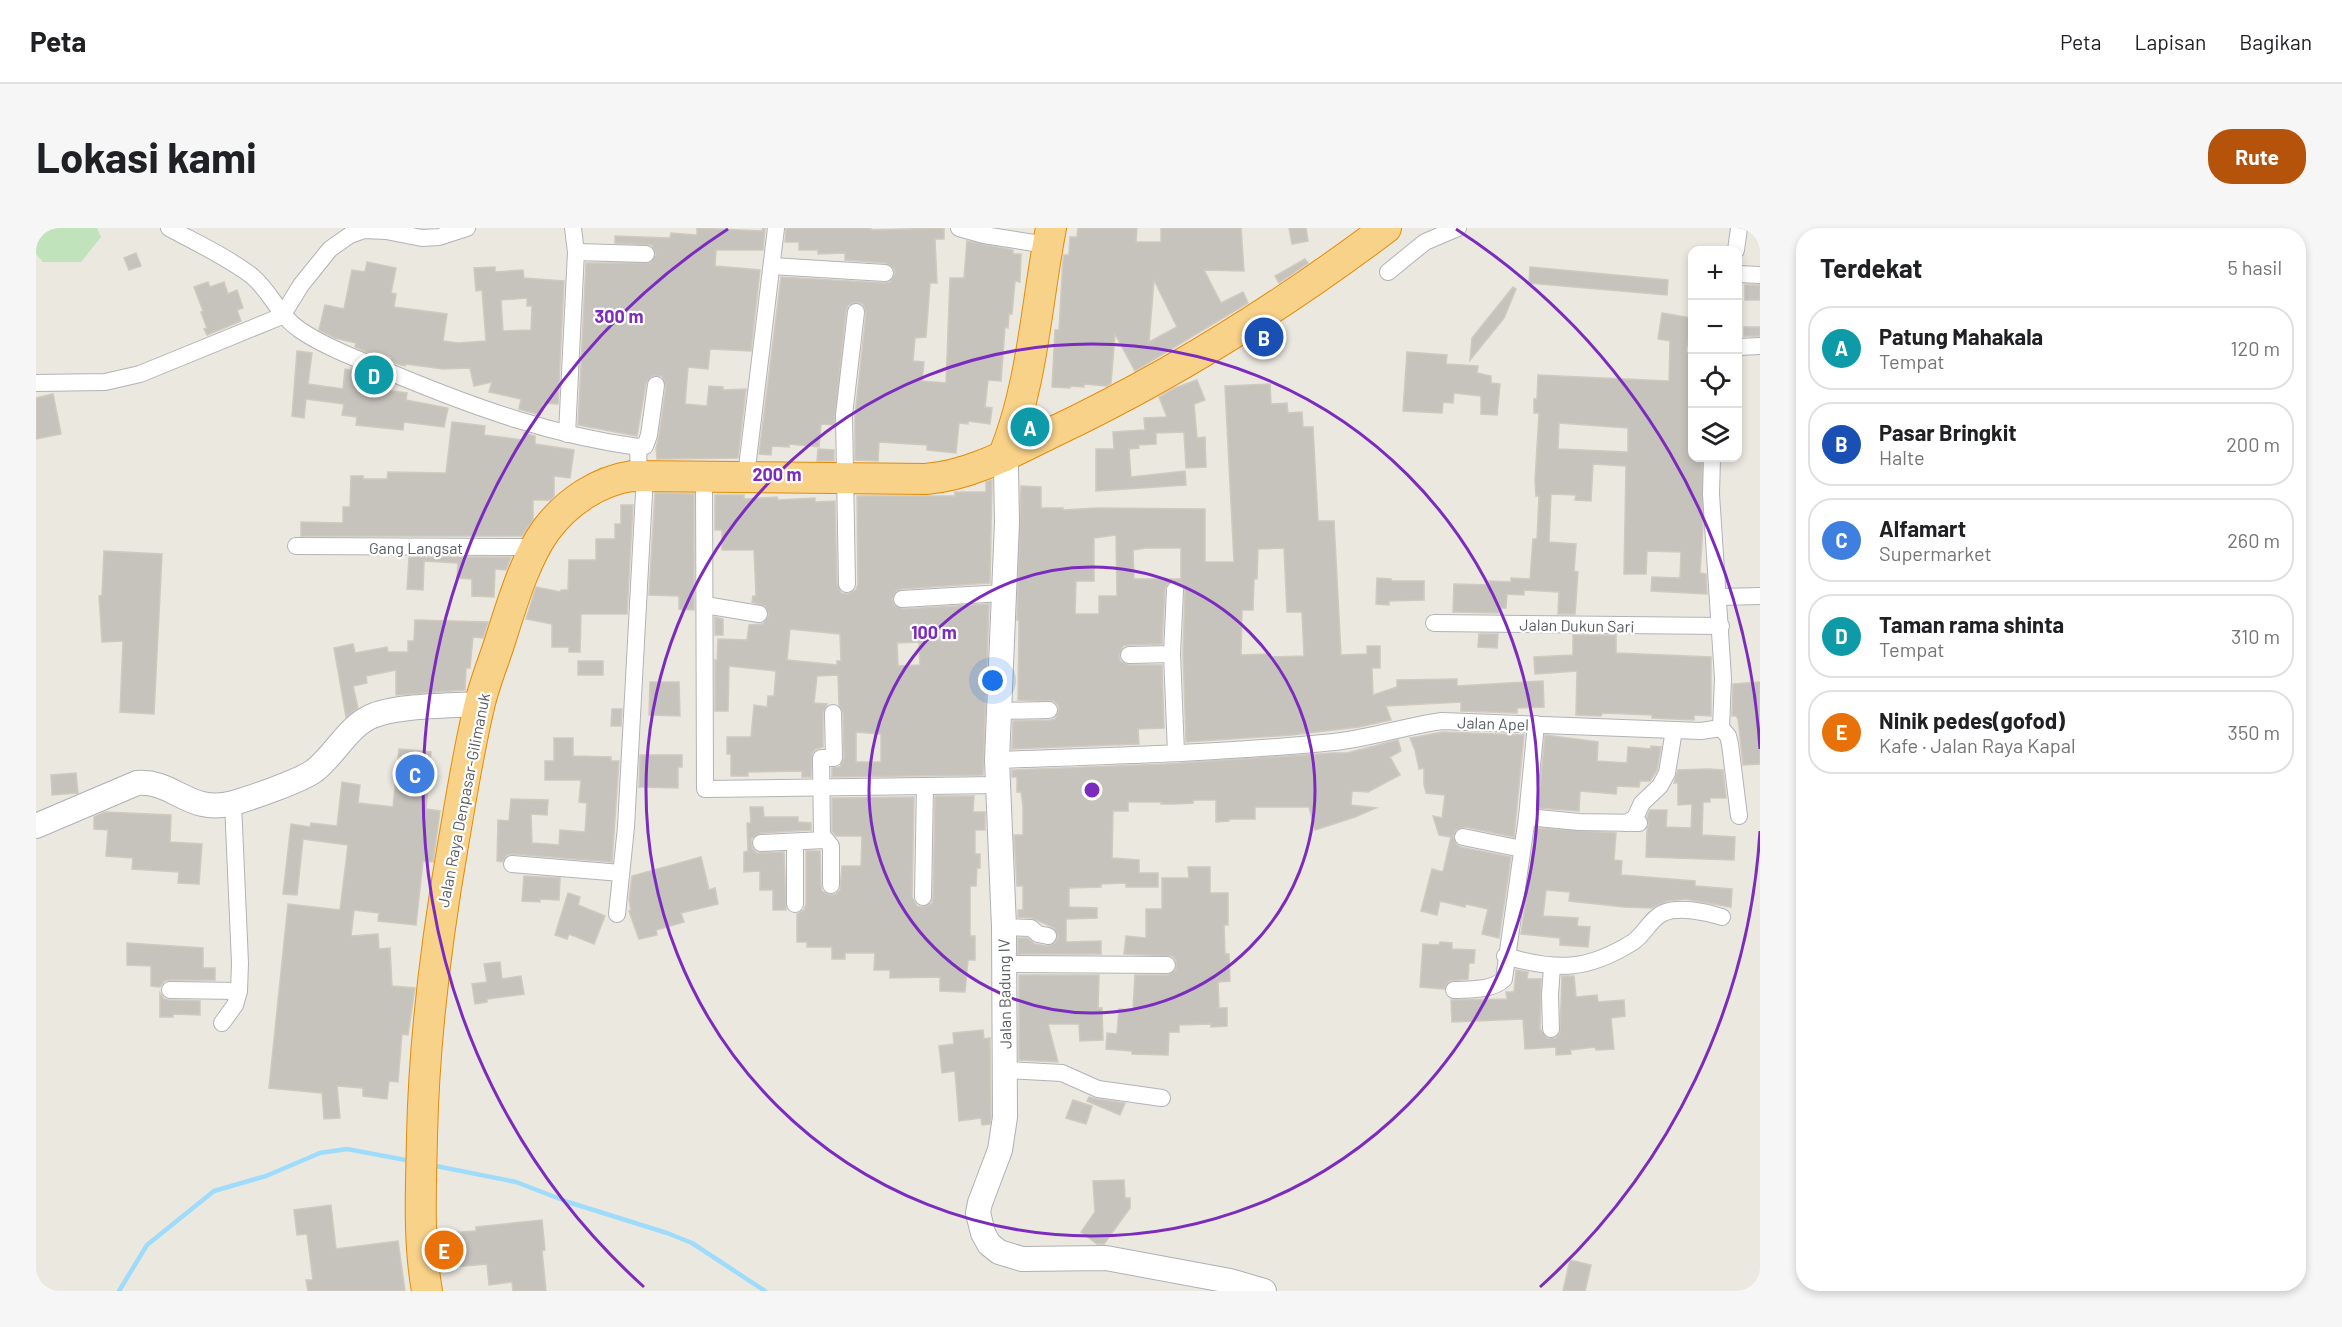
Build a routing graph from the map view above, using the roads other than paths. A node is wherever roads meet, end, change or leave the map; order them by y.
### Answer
1 (169, 228) edge
2 (467, 228) edge
3 (573, 228) edge
4 (776, 228) edge
5 (959, 228) edge
6 (1386, 228) edge
7 (1458, 228) edge
8 (1739, 228) edge
9 (363, 229) edge
10 (1049, 236) edge
11 (1737, 246) edge
12 (576, 252) junction
13 (646, 254) dead end
14 (772, 266) junction
15 (1388, 272) dead end
16 (885, 273) dead end
17 (1742, 274) edge
18 (1760, 275) edge
19 (856, 312) dead end
20 (282, 316) junction
21 (1760, 346) edge
22 (1742, 347) edge
23 (1027, 377) junction
24 (36, 383) edge
25 (656, 385) dead end
26 (1064, 427) junction
27 (567, 434) junction
28 (1003, 457) junction
29 (1712, 462) edge
30 (641, 466) junction
31 (704, 476) junction
32 (746, 477) junction
33 (844, 478) junction
34 (296, 546) dead end
35 (536, 547) junction
36 (847, 584) dead end
37 (1175, 590) dead end
38 (1004, 593) junction
39 (1760, 596) edge
40 (1719, 597) junction
41 (902, 599) dead end
42 (705, 605) junction
43 (759, 614) dead end
44 (1434, 623) dead end
45 (1721, 626) junction
46 (1172, 654) junction
47 (1129, 655) dead end
48 (479, 704) junction
49 (1049, 710) dead end
50 (999, 711) junction
51 (833, 713) dead end
52 (1536, 724) junction
53 (1721, 728) junction
54 (1674, 730) junction
55 (1176, 753) junction
56 (997, 760) junction
57 (998, 785) junction
58 (821, 786) junction
59 (925, 786) junction
60 (233, 803) junction
61 (1739, 816) dead end
62 (1527, 817) junction
63 (36, 826) edge
64 (1463, 837) dead end
65 (825, 840) junction
66 (795, 842) junction
67 (762, 843) dead end
68 (1522, 849) junction
69 (512, 864) dead end
70 (621, 873) junction
71 (831, 885) dead end
72 (923, 897) dead end
73 (795, 904) dead end
74 (617, 914) dead end
75 (1722, 917) dead end
76 (1004, 927) junction
77 (1048, 936) dead end
78 (1507, 949) junction
79 (1004, 963) junction
80 (1167, 965) dead end
81 (1552, 967) junction
82 (170, 990) dead end
83 (1454, 990) dead end
84 (239, 991) junction
85 (222, 1023) dead end
86 (1551, 1029) dead end
87 (1005, 1070) junction
88 (1162, 1098) dead end
89 (427, 1291) edge
90 (1264, 1291) edge

1 - 20 street
2 - 9 street
3 - 12 street
4 - 14 street
5 - 10 street
6 - 26 highway, Jalan Raya Denpasar-Gilimanuk
7 - 15 street
8 - 11 street
9 - 20 street
10 - 23 highway
12 - 13 street
12 - 27 street
14 - 16 street
14 - 32 street
17 - 18 street
19 - 33 street
20 - 24 street
20 - 27 street
21 - 22 street
23 - 26 highway
23 - 28 highway
25 - 30 street
26 - 28 highway, Jalan Raya Denpasar-Gilimanuk
27 - 30 street
28 - 33 highway, Jalan Raya Denpasar-Gilimanuk
28 - 38 street, Jalan Badung IV
29 - 40 street
30 - 31 highway, Jalan Raya Denpasar-Gilimanuk
30 - 35 highway, Jalan Raya Denpasar-Gilimanuk
30 - 70 street
31 - 32 highway, Jalan Raya Denpasar-Gilimanuk
31 - 42 street
32 - 33 highway, Jalan Raya Denpasar-Gilimanuk
33 - 36 street
34 - 35 street, Gang Langsat
35 - 48 highway, Jalan Raya Denpasar-Gilimanuk
37 - 46 street
38 - 41 street
38 - 50 street, Jalan Badung IV
39 - 40 street
40 - 45 street
42 - 43 street
42 - 58 street
44 - 45 street, Jalan Dukun Sari
45 - 53 street
46 - 47 street
46 - 55 street
48 - 60 street
48 - 89 highway, Jalan Raya Denpasar-Gilimanuk
49 - 50 street
50 - 56 street, Jalan Badung IV
51 - 58 street
52 - 54 street, Jalan Apel
52 - 55 street, Jalan Apel
52 - 62 street
53 - 54 street, Jalan Apel
53 - 61 street
54 - 62 street
55 - 56 street, Jalan Apel
56 - 57 street, Jalan Badung IV
57 - 59 street
57 - 76 street, Jalan Badung IV
58 - 59 street
58 - 65 street
59 - 72 street
60 - 63 street
60 - 84 street
62 - 68 street
64 - 68 street
65 - 66 street
65 - 71 street
66 - 67 street
66 - 73 street
68 - 78 street
69 - 70 street
70 - 74 street
75 - 81 street
76 - 77 street
76 - 79 street, Jalan Badung IV
78 - 81 street
78 - 83 street
79 - 80 street
79 - 87 street, Jalan Badung IV
81 - 86 street
82 - 84 street
84 - 85 street
87 - 88 street
87 - 90 street, Jalan Badung IV

